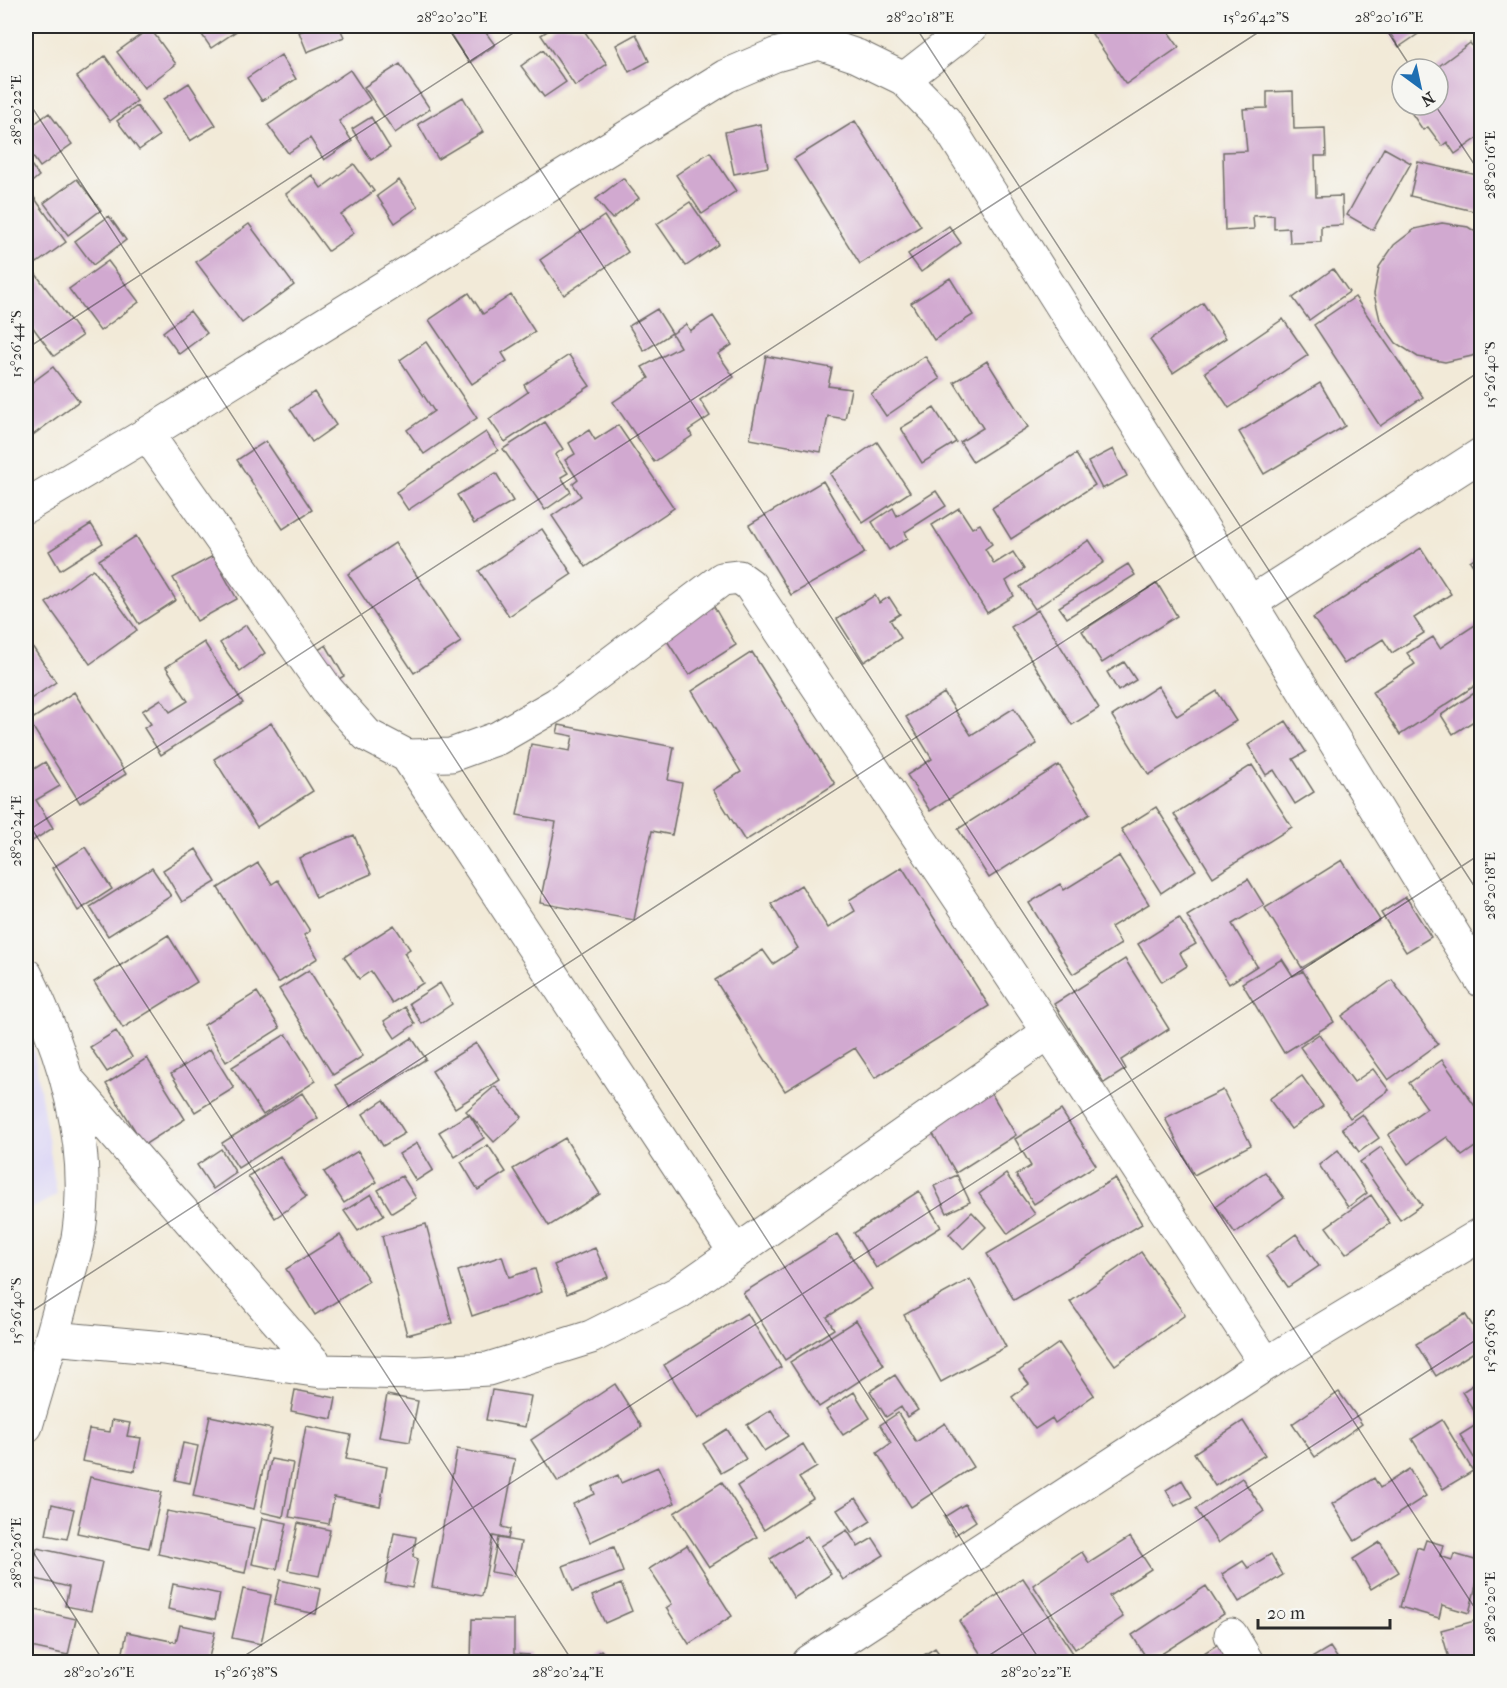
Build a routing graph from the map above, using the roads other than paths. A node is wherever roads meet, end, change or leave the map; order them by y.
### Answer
1 (972, 26) edge
2 (813, 34) edge
3 (904, 79) junction
4 (147, 434) junction
5 (1482, 454) edge
6 (26, 506) edge
7 (1250, 603) junction
8 (407, 756) junction
9 (1477, 964) edge
10 (26, 975) edge
11 (1049, 1032) junction
12 (66, 1079) junction
13 (1482, 1234) edge
14 (735, 1252) junction
15 (52, 1338) junction
16 (1266, 1364) junction
17 (321, 1371) junction
18 (26, 1426) edge
19 (809, 1662) edge

1 - 3 street
2 - 3 street
2 - 4 street
3 - 7 street
4 - 6 street
4 - 8 street
5 - 7 street
7 - 9 street
8 - 11 street
8 - 14 street
10 - 12 street
11 - 14 street
11 - 16 street
12 - 15 street
12 - 17 street
13 - 16 street
14 - 17 street
15 - 17 street
15 - 18 street
16 - 19 street

